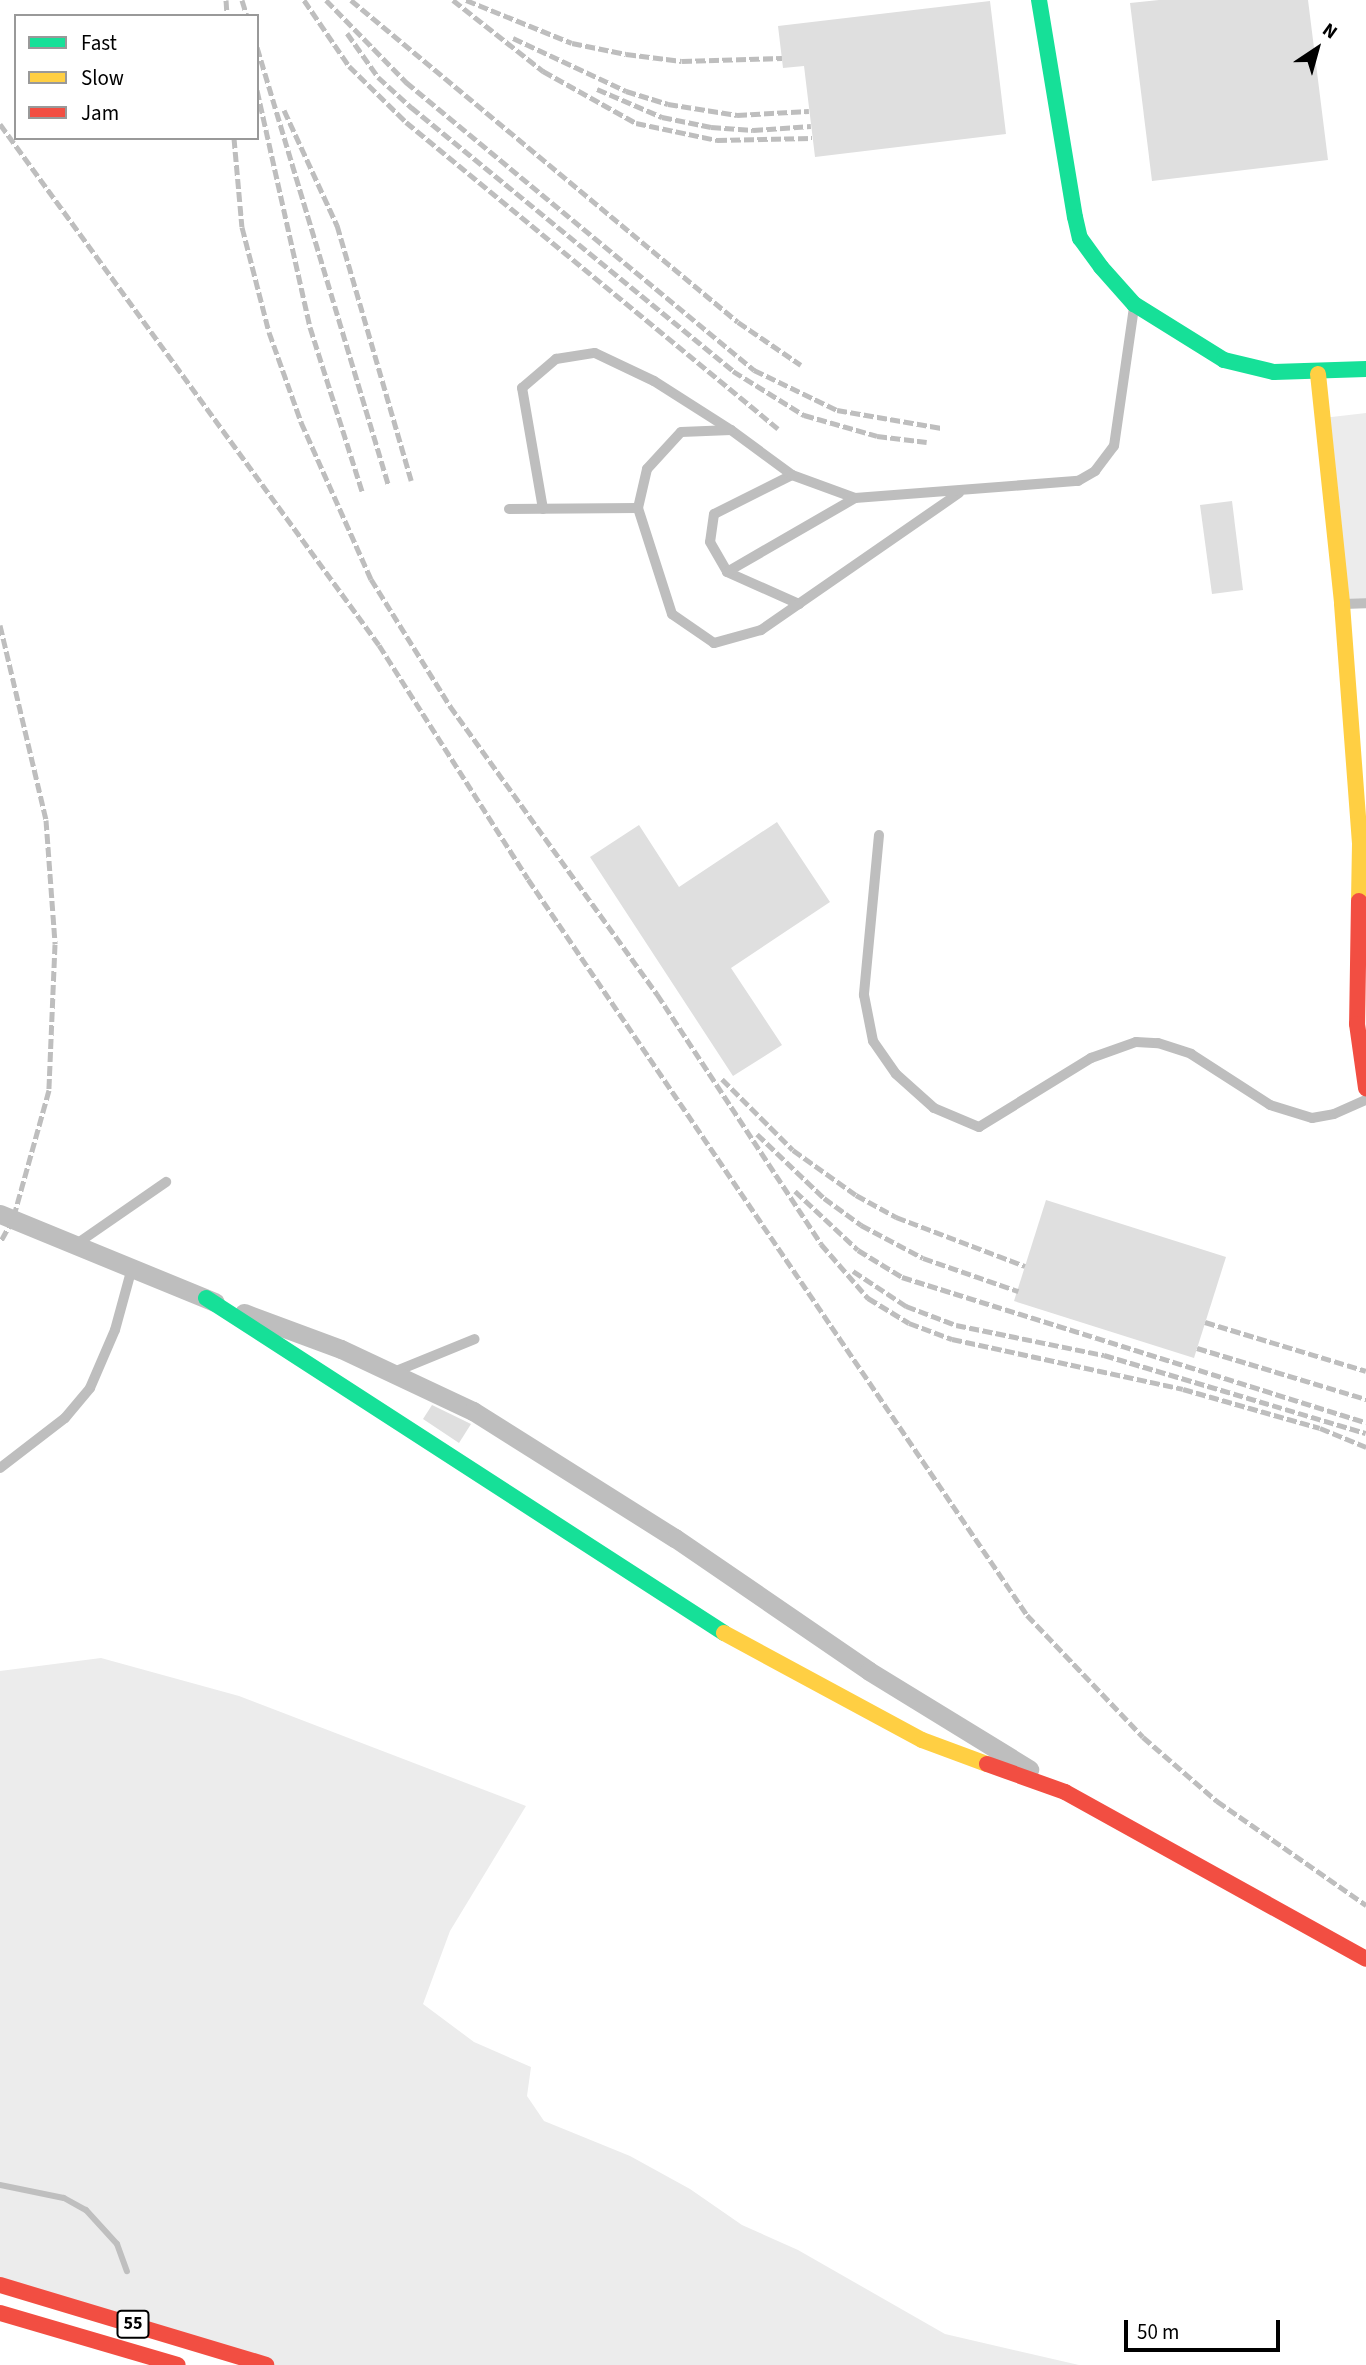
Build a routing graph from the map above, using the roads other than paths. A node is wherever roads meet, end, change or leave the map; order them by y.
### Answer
1 (1039, 0) edge
2 (1134, 304) junction
3 (1366, 369) edge
4 (1318, 374) junction
5 (731, 430) junction
6 (792, 475) junction
7 (959, 493) junction
8 (855, 498) junction
9 (638, 508) junction
10 (509, 509) dead end
11 (543, 509) junction
12 (727, 572) junction
13 (1366, 603) edge
14 (799, 604) junction
15 (1342, 604) junction
16 (879, 835) dead end
17 (1366, 1088) edge
18 (1366, 1100) edge
19 (166, 1182) dead end
20 (0, 1214) edge
21 (75, 1245) junction
22 (132, 1268) junction
23 (206, 1298) junction
24 (475, 1339) dead end
25 (394, 1372) junction
26 (0, 1468) edge
27 (1067, 1793) junction
28 (1366, 1959) edge
29 (0, 2285) edge
30 (0, 2313) edge
31 (178, 2365) edge
32 (266, 2365) edge

1 - 2 street
2 - 4 street
2 - 7 lane
3 - 4 street
4 - 15 street
5 - 6 lane
5 - 9 lane
5 - 11 lane
6 - 8 lane
6 - 12 lane
7 - 8 lane
7 - 14 lane
8 - 12 lane
9 - 11 lane
9 - 14 lane
10 - 11 lane
12 - 14 lane
13 - 15 lane
15 - 17 street
16 - 18 lane
19 - 21 lane
20 - 21 street
21 - 22 street
22 - 23 street
22 - 26 lane
23 - 25 street
23 - 27 street
24 - 25 lane
25 - 27 street
27 - 28 street
29 - 32 street, 55
30 - 31 street, 55

